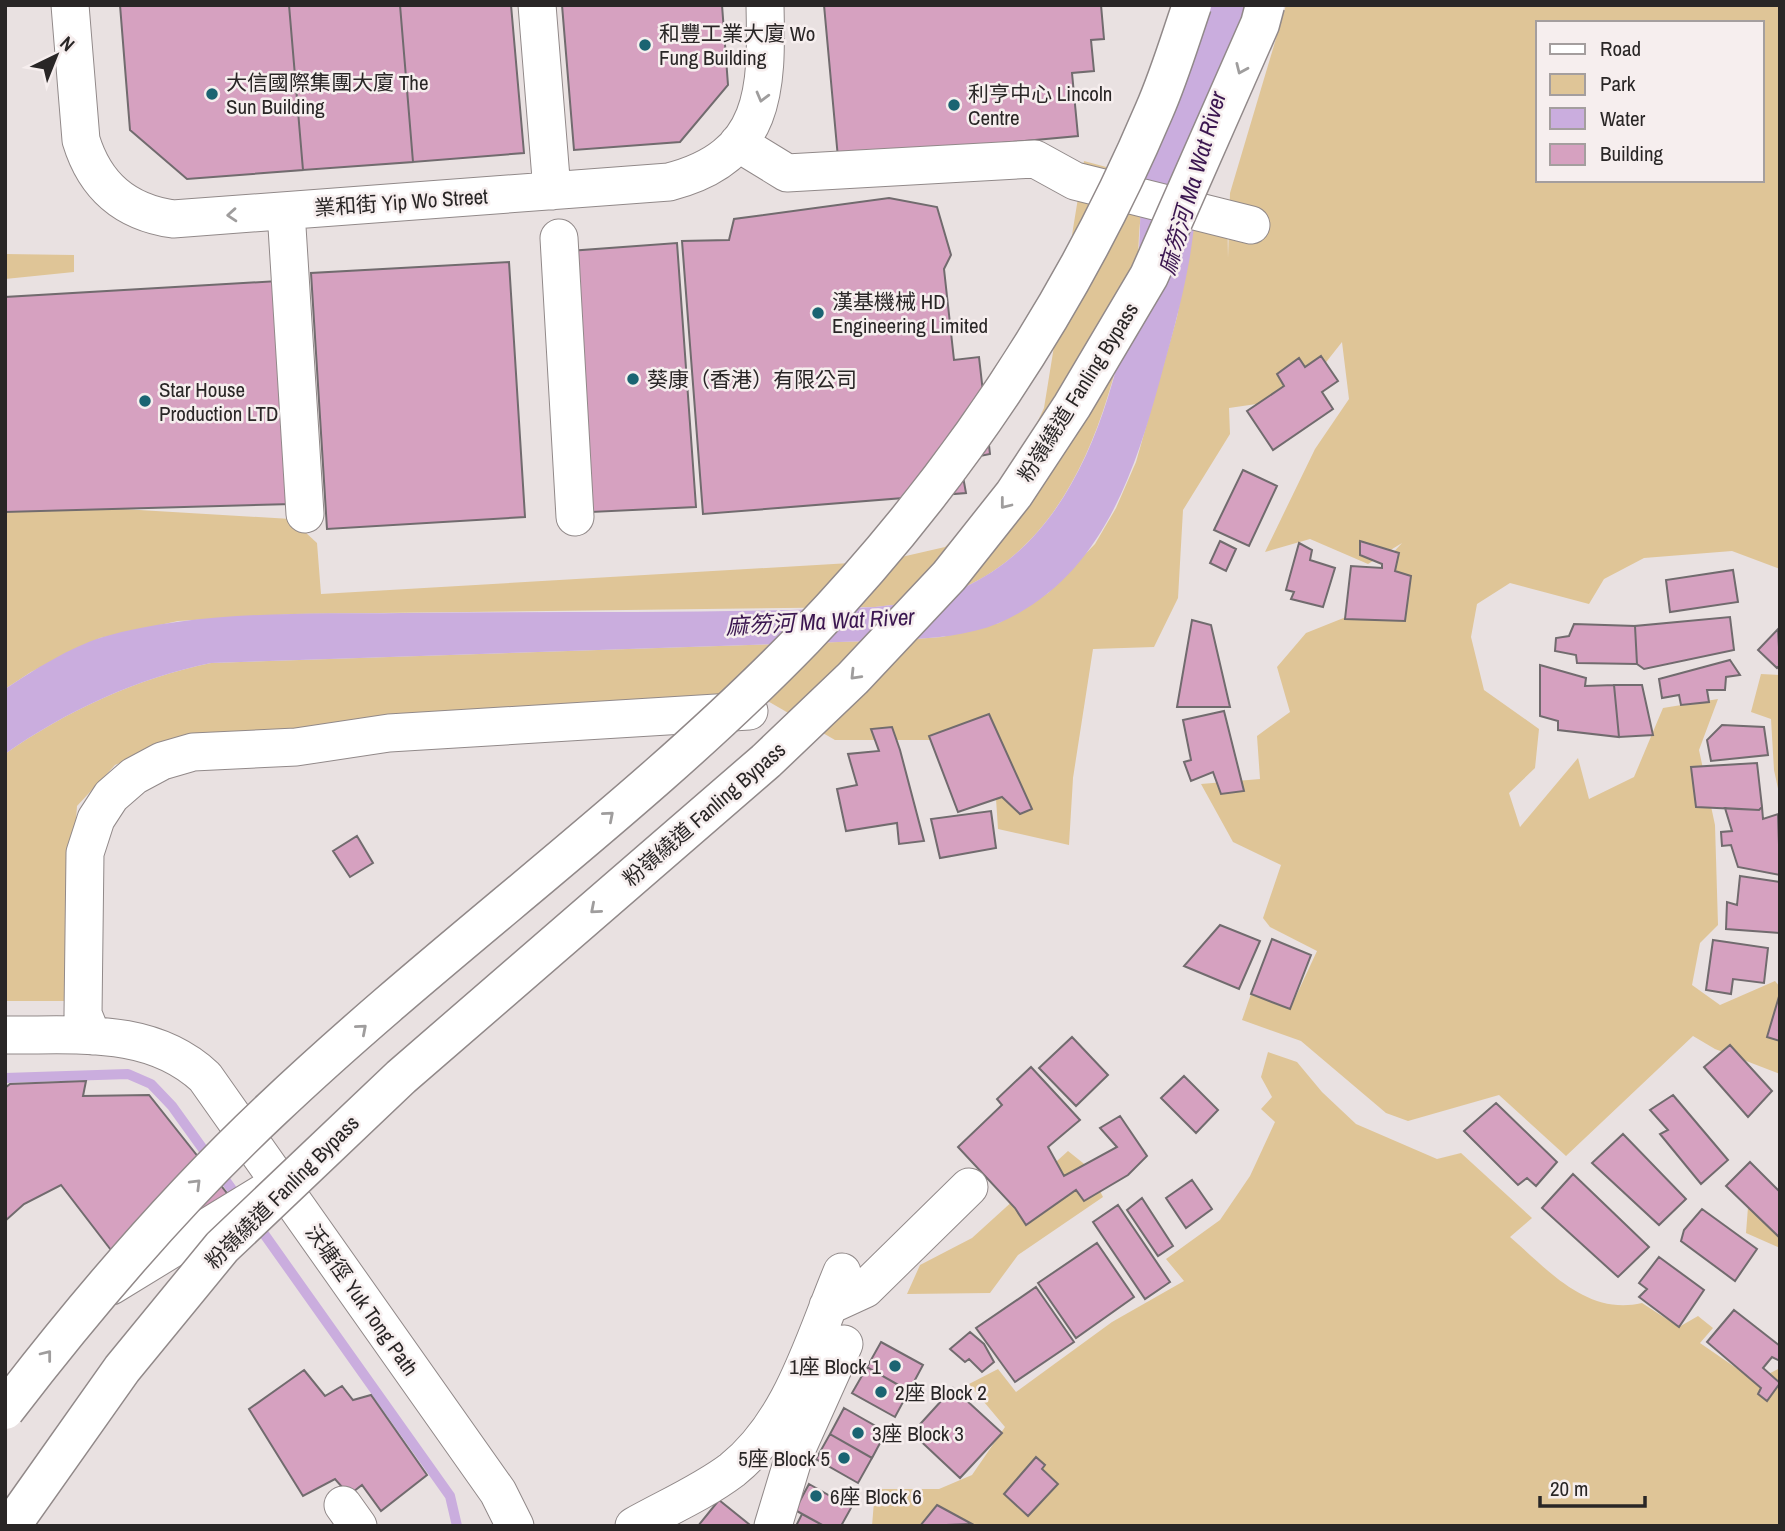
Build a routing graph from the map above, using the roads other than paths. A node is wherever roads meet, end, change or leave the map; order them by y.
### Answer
1 (70, 5) edge
2 (537, 5) edge
3 (765, 5) edge
4 (1192, 5) edge
5 (1265, 5) edge
6 (738, 143) junction
7 (552, 191) junction
8 (286, 211) junction
9 (1251, 225) dead end
10 (559, 238) dead end
11 (305, 514) dead end
12 (575, 517) dead end
13 (750, 710) dead end
14 (5, 1034) edge
15 (92, 1036) junction
16 (279, 1182) junction
17 (969, 1188) dead end
18 (842, 1272) dead end
19 (111, 1286) dead end
20 (828, 1306) junction
21 (844, 1344) dead end
22 (5, 1410) edge
23 (11, 1526) edge
24 (515, 1526) edge
25 (635, 1526) edge
26 (774, 1526) edge

8 -> 1 street, 業和街 Yip Wo Street
2 - 7 street
3 -> 6 street, 業和街 Yip Wo Street
22 -> 4 highway, bridge
5 -> 23 highway, 粉嶺繞道 Fanling Bypass, bridge
6 - 7 street, 業和街 Yip Wo Street
6 - 9 street, bridge
7 - 8 street, 業和街 Yip Wo Street
8 - 11 street
10 - 12 street
13 - 15 street
14 - 15 street, 沃塘徑 Yuk Tong Path
15 - 16 street, 沃塘徑 Yuk Tong Path
16 - 19 street
16 - 24 street, 沃塘徑 Yuk Tong Path
17 - 20 street
18 - 20 street
20 - 25 street
21 - 26 street

